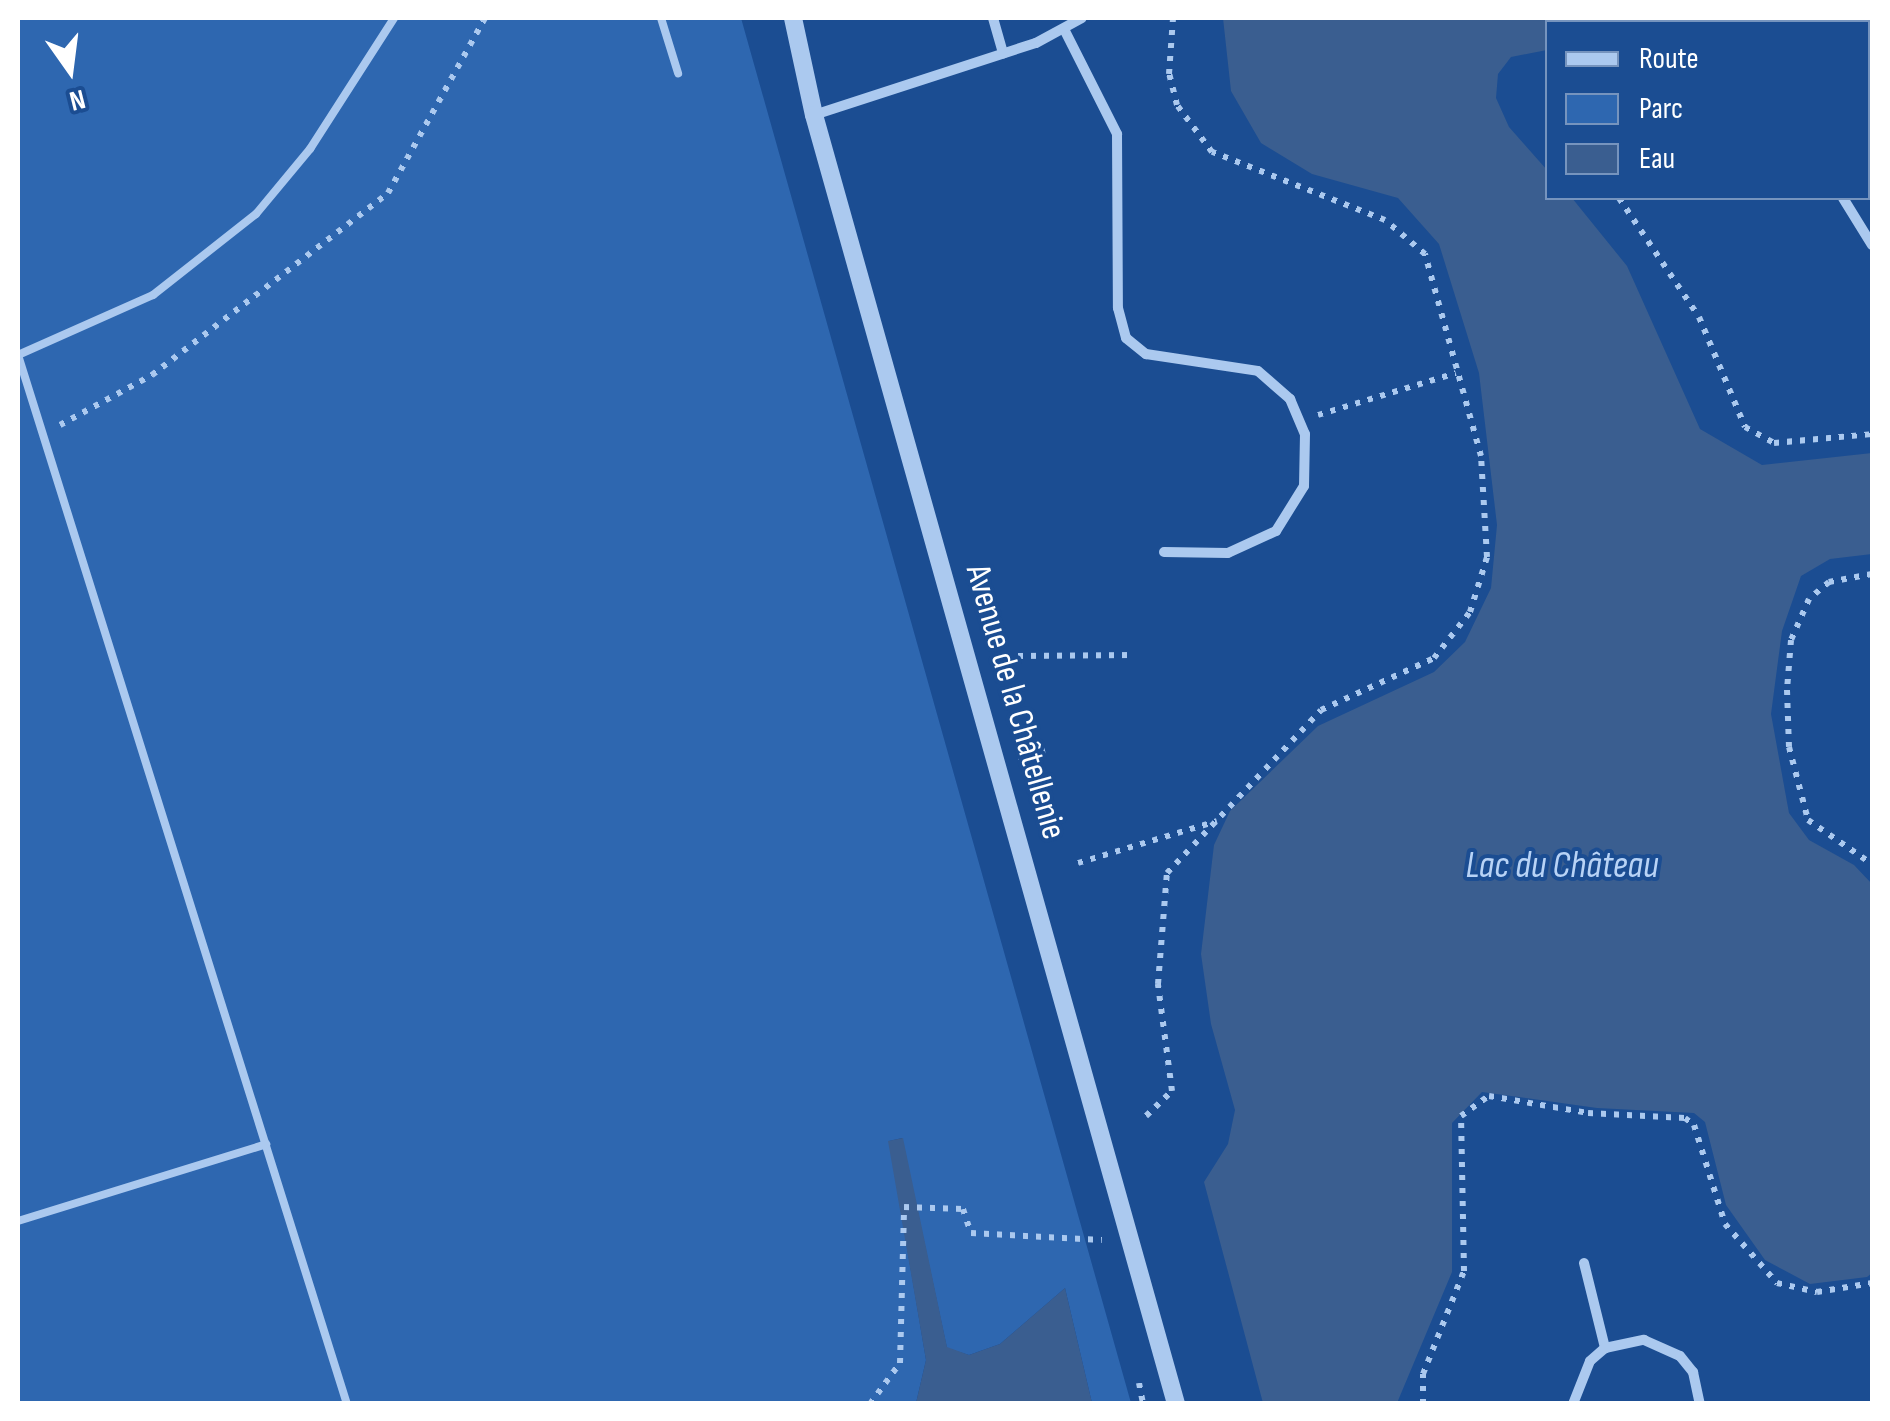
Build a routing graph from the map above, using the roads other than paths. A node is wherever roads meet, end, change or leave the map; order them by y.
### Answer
1 (394, 18) edge
2 (662, 18) edge
3 (793, 18) edge
4 (993, 18) edge
5 (1082, 18) edge
6 (1064, 29) junction
7 (1004, 54) junction
8 (678, 73) dead end
9 (814, 116) junction
10 (1844, 200) edge
11 (1872, 245) edge
12 (18, 355) edge
13 (1164, 552) dead end
14 (266, 1144) junction
15 (18, 1221) edge
16 (1584, 1263) dead end
17 (1605, 1348) junction
18 (347, 1404) edge
19 (1176, 1404) edge
20 (1573, 1404) edge
21 (1700, 1404) edge

1 - 12 lane
2 - 8 lane
3 - 9 street, Avenue de la Châtellenie
4 - 7 street
5 - 6 street
6 - 7 street
6 - 13 street
7 - 9 street
9 - 19 street, Avenue de la Châtellenie
10 - 11 street
12 - 14 lane
14 - 15 lane
14 - 18 lane
16 - 17 street
17 - 20 street
17 - 21 street

